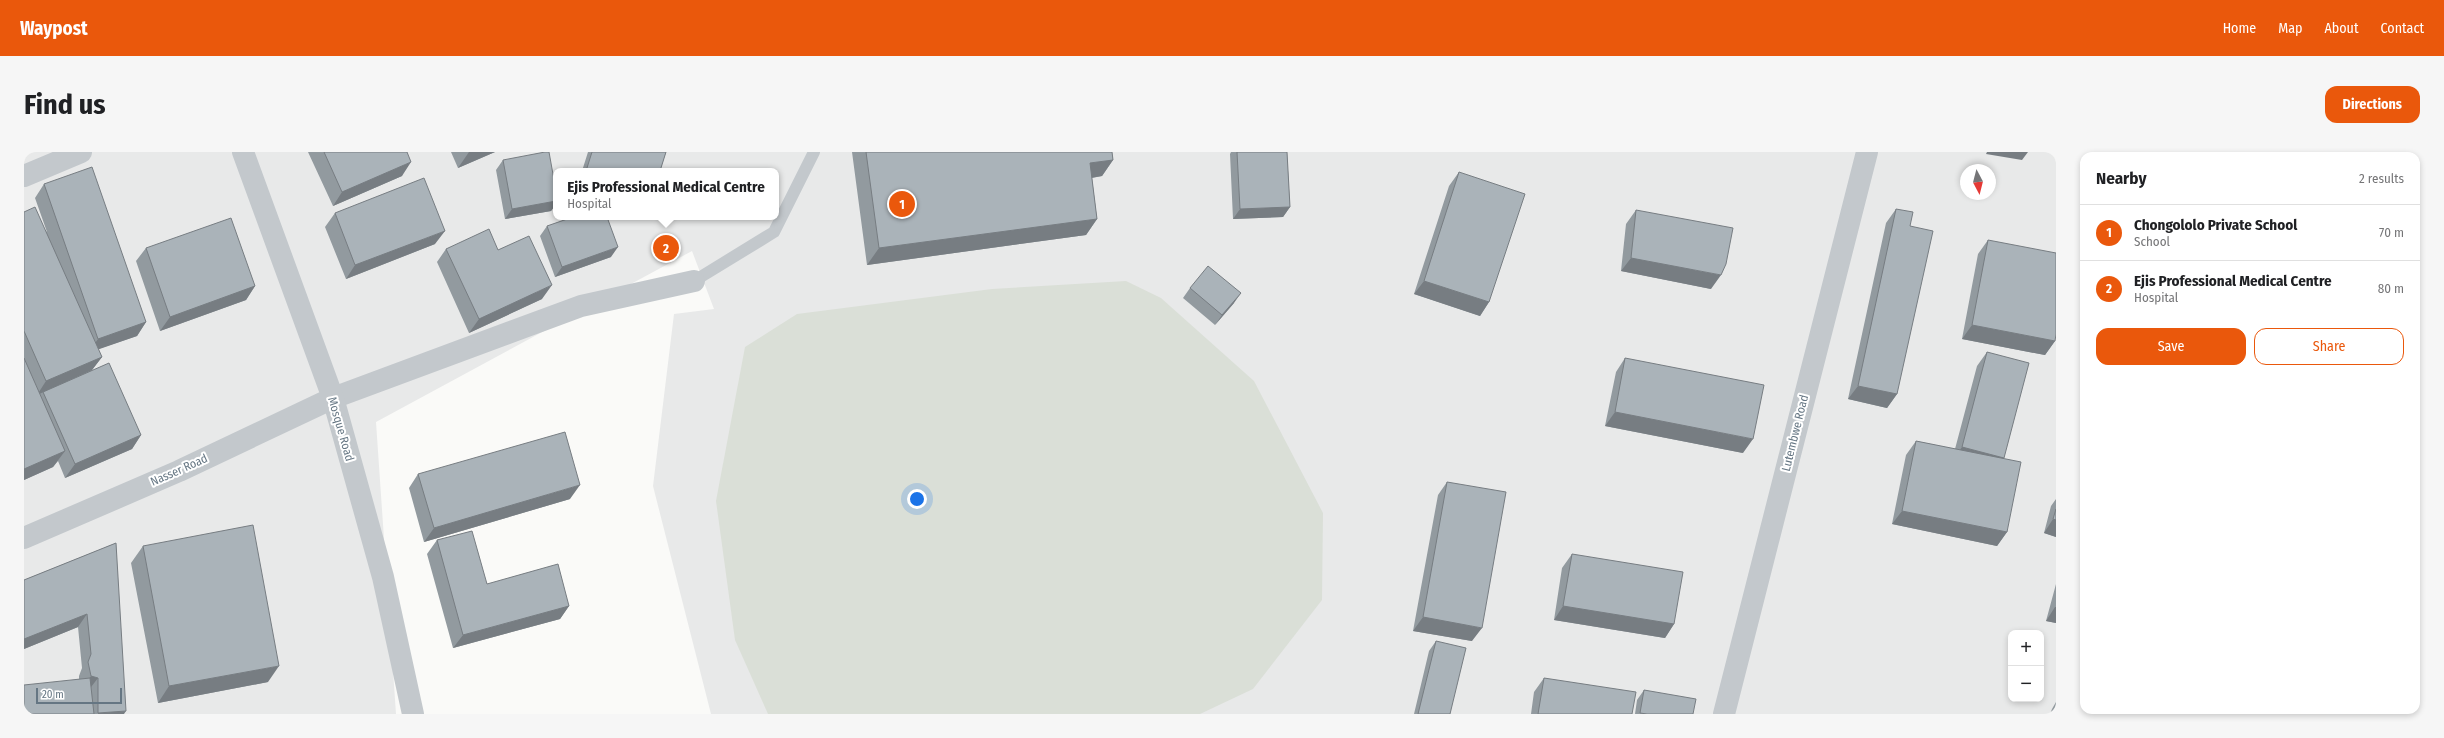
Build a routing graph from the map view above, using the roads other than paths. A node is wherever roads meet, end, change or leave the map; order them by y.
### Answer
1 (81, 152) edge
2 (243, 152) edge
3 (814, 152) edge
4 (1867, 152) edge
5 (24, 176) edge
6 (694, 281) joint
7 (333, 398) junction
8 (24, 538) edge
9 (413, 714) edge
10 (1724, 714) edge

1 - 5 street
2 - 7 street, Mosque Road
3 - 6 lane
4 - 10 street, Lutembwe Road
6 - 7 street, Nasser Road
7 - 8 street, Nasser Road
7 - 9 street, Mosque Road

